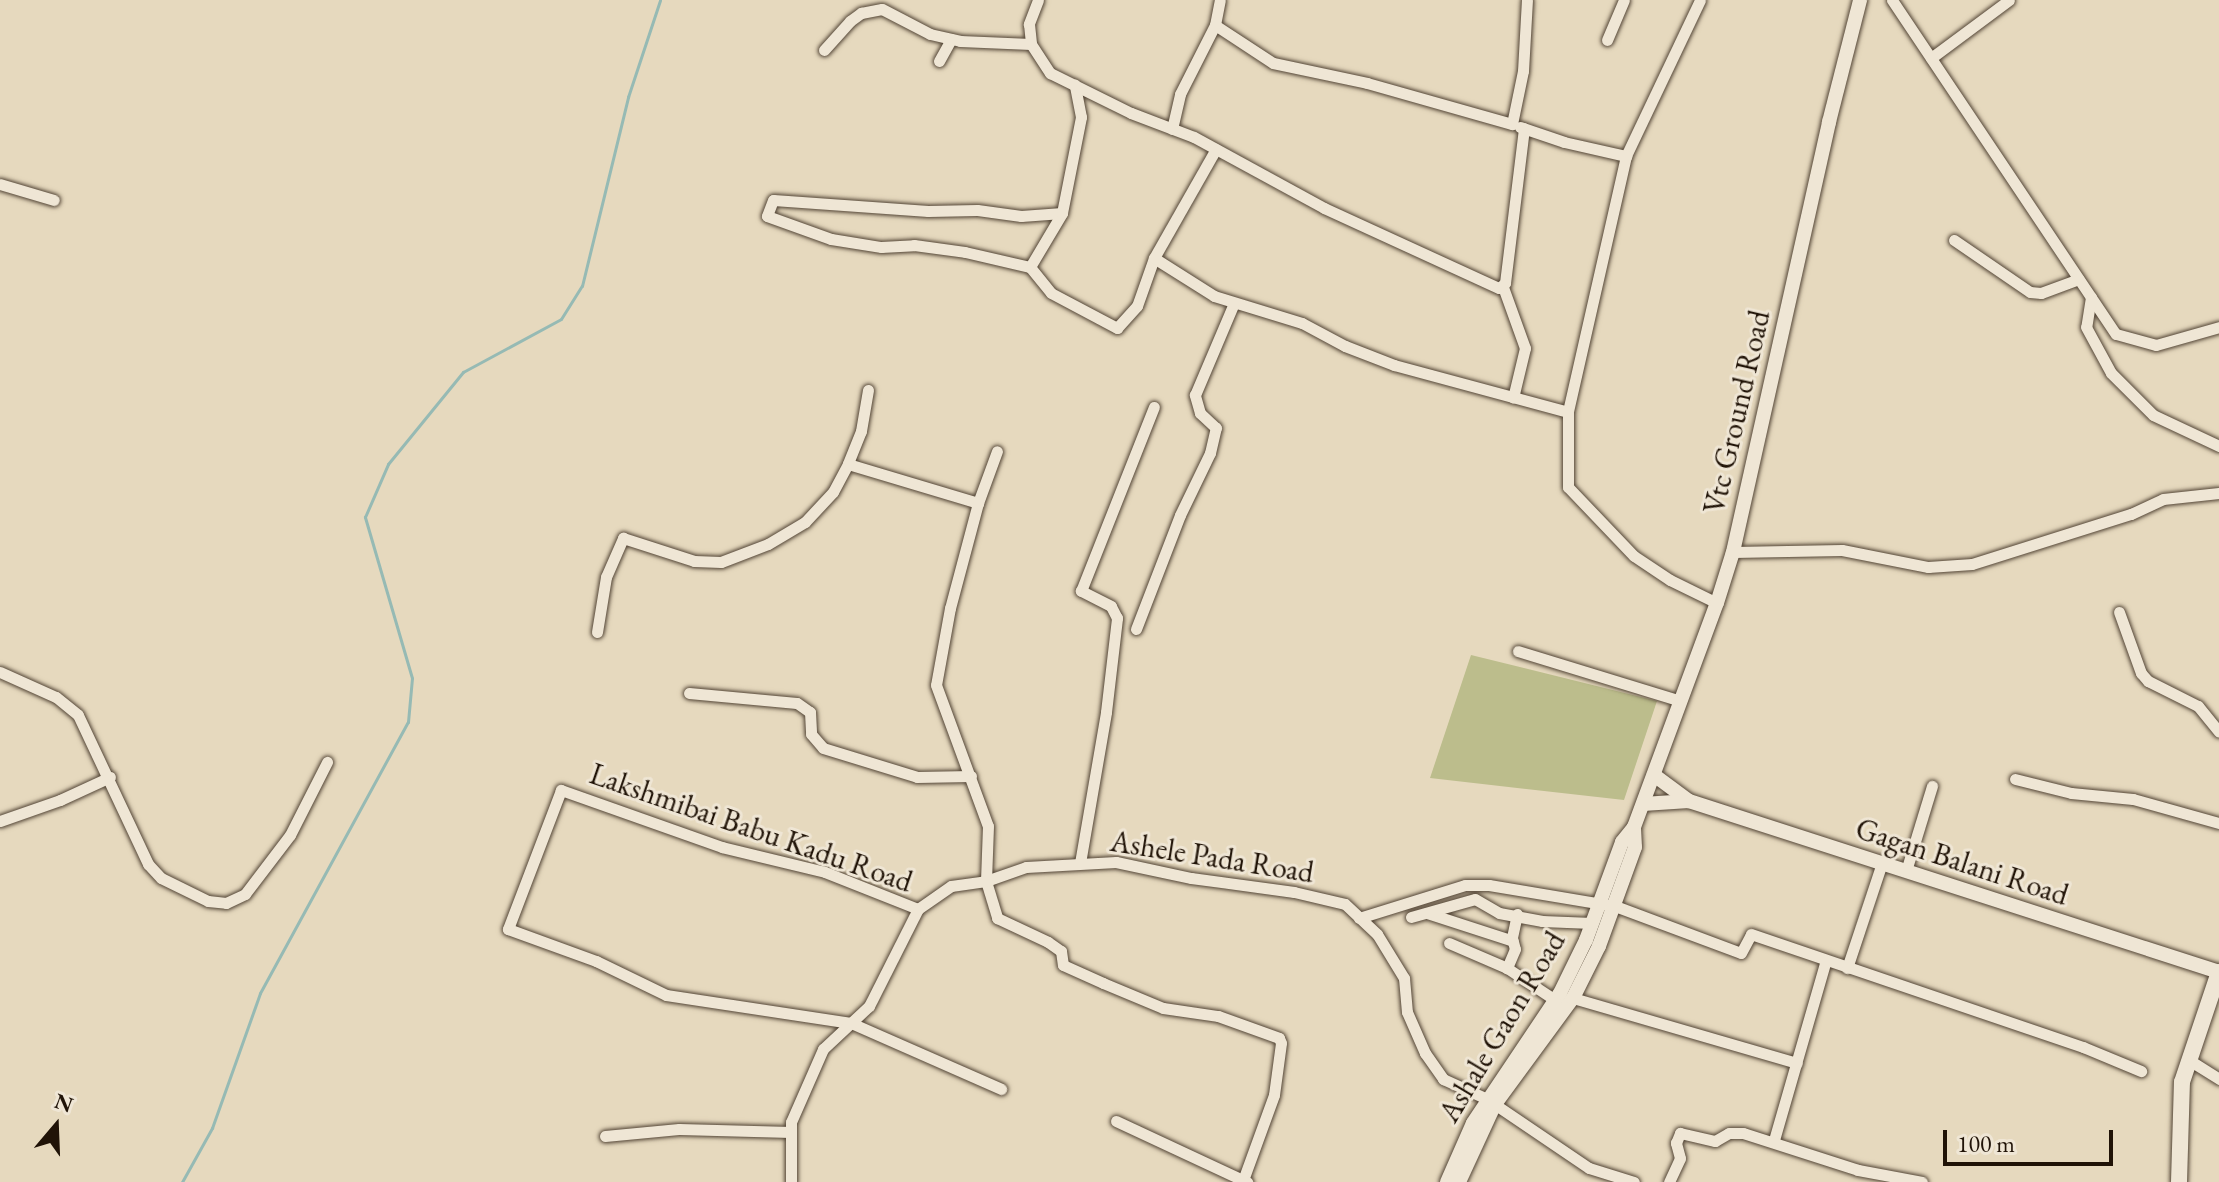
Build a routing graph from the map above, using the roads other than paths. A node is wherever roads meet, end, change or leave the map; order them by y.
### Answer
1 (1038, 0) edge
2 (1220, 0) edge
3 (1527, 0) edge
4 (1624, 0) edge
5 (1700, 0) edge
6 (1860, 0) edge
7 (1892, 0) edge
8 (2009, 0) edge
9 (1215, 25) junction
10 (951, 39) junction
11 (1607, 40) dead end
12 (1031, 44) junction
13 (824, 50) dead end
14 (1931, 58) junction
15 (939, 61) dead end
16 (1075, 85) junction
17 (1518, 126) junction
18 (1172, 129) junction
19 (1216, 149) junction
20 (1626, 156) junction
21 (0, 184) edge
22 (54, 200) dead end
23 (1062, 213) junction
24 (1954, 240) dead end
25 (1154, 258) junction
26 (1030, 267) junction
27 (2079, 279) junction
28 (1503, 287) junction
29 (2091, 297) junction
30 (1234, 303) junction
31 (2219, 327) edge
32 (868, 390) dead end
33 (1513, 398) junction
34 (1154, 407) dead end
35 (1568, 412) junction
36 (2219, 446) edge
37 (997, 451) dead end
38 (848, 464) junction
39 (2219, 493) edge
40 (978, 503) junction
41 (1733, 552) junction
42 (1717, 603) junction
43 (2119, 612) dead end
44 (1136, 629) dead end
45 (597, 632) dead end
46 (1518, 651) dead end
47 (0, 672) edge
48 (689, 693) dead end
49 (1681, 701) junction
50 (2219, 732) edge
51 (327, 762) dead end
52 (1654, 775) junction
53 (971, 776) junction
54 (110, 777) junction
55 (2015, 779) dead end
56 (1932, 786) dead end
57 (1689, 801) junction
58 (1643, 804) junction
59 (0, 821) edge
60 (2219, 823) edge
61 (1634, 827) joint
62 (1080, 863) junction
63 (1882, 863) junction
64 (1906, 871) junction
65 (986, 881) junction
66 (1607, 905) junction
67 (918, 909) junction
68 (1426, 913) junction
69 (1517, 914) junction
70 (1411, 917) dead end
71 (1359, 918) junction
72 (1592, 923) junction
73 (1513, 941) junction
74 (1449, 943) dead end
75 (1826, 960) junction
76 (1507, 968) junction
77 (1847, 968) junction
78 (2219, 972) edge
79 (1573, 998) junction
80 (1555, 1000) junction
81 (851, 1023) junction
82 (2189, 1060) junction
83 (1797, 1063) junction
84 (2141, 1071) dead end
85 (2219, 1079) edge
86 (1001, 1089) dead end
87 (1491, 1102) junction
88 (1116, 1121) dead end
89 (791, 1132) junction
90 (605, 1136) dead end
91 (1774, 1140) junction
92 (1246, 1181) edge
93 (791, 1182) edge
94 (1447, 1182) edge
95 (1459, 1182) edge
96 (1634, 1182) edge
97 (1669, 1182) edge
98 (1925, 1182) edge
99 (1936, 1182) edge
100 (2179, 1182) edge

1 - 12 street
2 - 9 street
3 - 17 street
4 - 11 street
5 - 20 street
6 - 41 street, Vtc Ground Road
7 - 14 street
8 - 14 street
9 - 17 street
9 - 18 street
10 - 12 street
10 - 13 street
10 - 15 street
12 - 16 street
14 - 27 street
16 - 18 street
16 - 23 street
17 - 20 street
17 - 28 street
18 - 19 street
19 - 25 street
19 - 28 street
20 - 35 street
21 - 22 street
23 - 26 street
23 - 26 street
24 - 27 street
25 - 26 street
25 - 30 street
27 - 29 street
28 - 33 street
29 - 31 street
29 - 36 street
30 - 33 street
30 - 44 street
32 - 38 street
33 - 35 street
34 - 62 street
35 - 42 street
37 - 40 street
38 - 40 street
38 - 45 street
39 - 41 street
40 - 53 street
41 - 42 street, Vtc Ground Road
42 - 49 street, Vtc Ground Road
43 - 50 street
46 - 49 street
47 - 54 street
48 - 53 street
49 - 52 street, Vtc Ground Road
51 - 54 street
52 - 57 street, Gagan Balani Road
52 - 58 street, Vtc Ground Road
53 - 65 street
54 - 59 street
55 - 60 street
56 - 64 street
57 - 58 street, Gagan Balani Road
57 - 63 street, Gagan Balani Road
58 - 61 street, Vtc Ground Road
61 - 66 street, Ashale Gaon Road
62 - 65 street, Ashele Pada Road
62 - 71 street, Ashele Pada Road
63 - 64 street, Gagan Balani Road
63 - 77 street
64 - 78 street, Gagan Balani Road
65 - 67 street, Ashele Pada Road
65 - 92 street
66 - 71 street
66 - 72 street, Ashale Gaon Road
66 - 75 street
66 - 79 street, Ashale Gaon Road
67 - 81 street, Lakshmibai Babu Kadu Road
67 - 81 street, Lakshmibai Babu Kadu Road
68 - 69 street
68 - 70 street
68 - 73 street
69 - 72 street
69 - 73 street
71 - 87 street, Ashele Pada Road
72 - 80 street, Ashale Gaon Road
73 - 76 street
74 - 76 street
75 - 77 street
75 - 83 street
76 - 80 street
77 - 84 street
78 - 82 main road
79 - 83 street
79 - 87 street, Ashale Gaon Road
80 - 87 street, Ashale Gaon Road
81 - 86 street
81 - 89 street, Lakshmibai Babu Kadu Road
82 - 85 street
82 - 100 main road
83 - 91 street
87 - 94 street, Ashale Gaon Road
87 - 95 street, Ashale Gaon Road
87 - 96 street, Ashele Pada Road
88 - 92 street
89 - 90 street
89 - 93 street, Lakshmibai Babu Kadu Road
91 - 97 street
91 - 98 street
98 - 99 street

